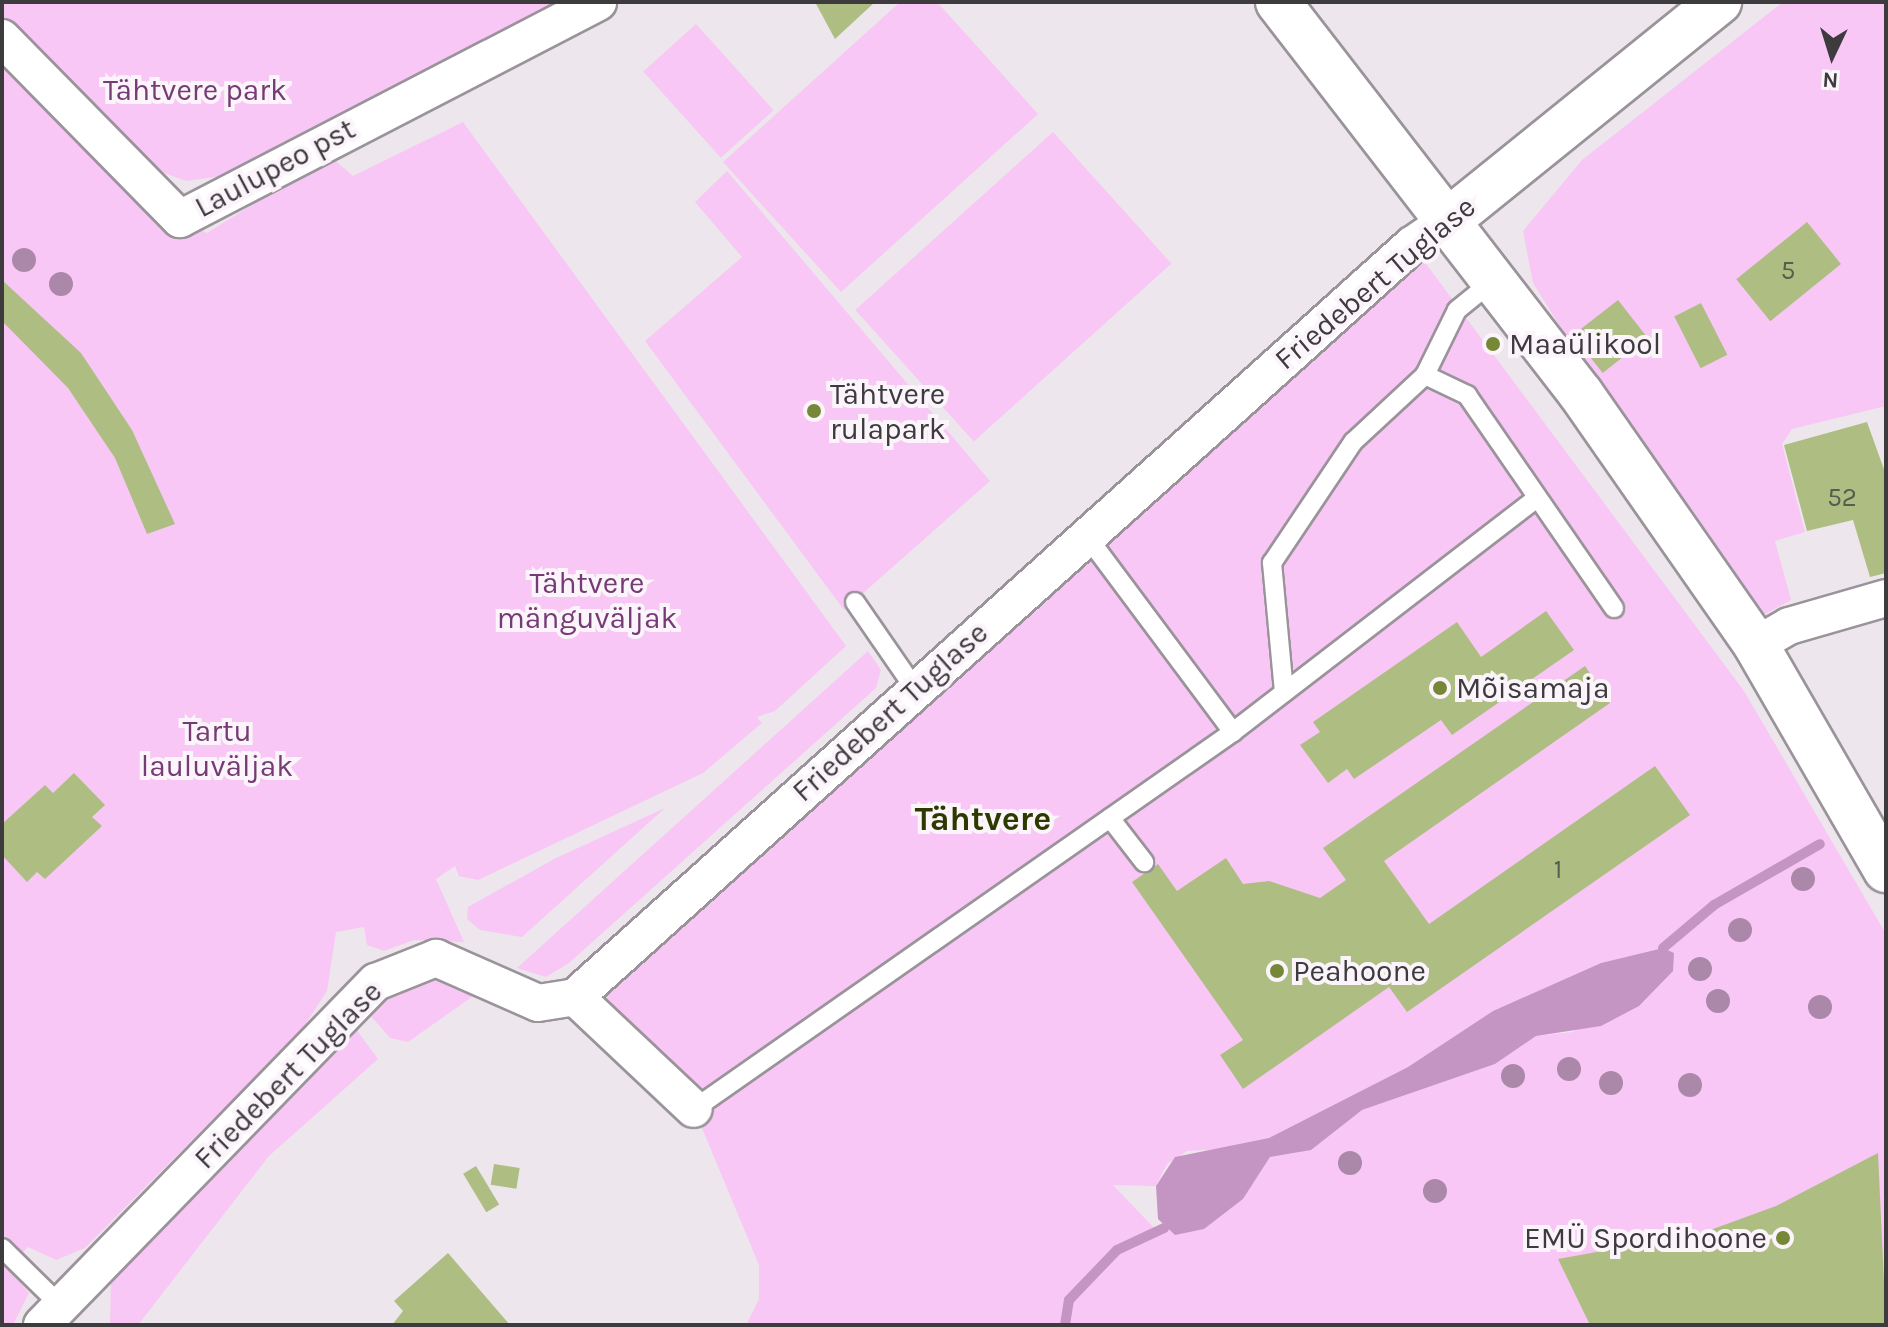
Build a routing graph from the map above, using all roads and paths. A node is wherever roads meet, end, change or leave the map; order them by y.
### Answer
1 (598, 2) edge
2 (1278, 2) edge
3 (1719, 2) edge
4 (2, 38) edge
5 (1450, 219) junction
6 (1494, 279) junction
7 (1425, 375) junction
8 (1534, 500) junction
9 (1086, 535) junction
10 (1886, 598) edge
11 (855, 602) dead end
12 (1614, 608) dead end
13 (1756, 645) junction
14 (915, 689) junction
15 (1284, 692) junction
16 (1233, 732) junction
17 (1110, 818) junction
18 (1144, 862) dead end
19 (1886, 870) edge
20 (575, 997) junction
21 (694, 1109) joint
22 (2, 1248) edge
23 (61, 1319) edge

1 - 4 street, Laulupeo pst
2 - 5 main road
3 - 5 main road, Friedebert Tuglase
5 - 6 main road
5 - 9 street, Friedebert Tuglase
6 - 7 lane
6 - 13 main road
7 - 8 lane
7 - 15 lane
8 - 12 lane
8 - 15 lane
9 - 14 street, Friedebert Tuglase
9 - 16 lane
10 - 13 street
11 - 14 lane
13 - 19 main road
14 - 20 street, Friedebert Tuglase
15 - 16 lane
16 - 17 lane
17 - 18 lane
17 - 21 lane
20 - 21 street
20 - 23 street, Friedebert Tuglase
22 - 23 lane

